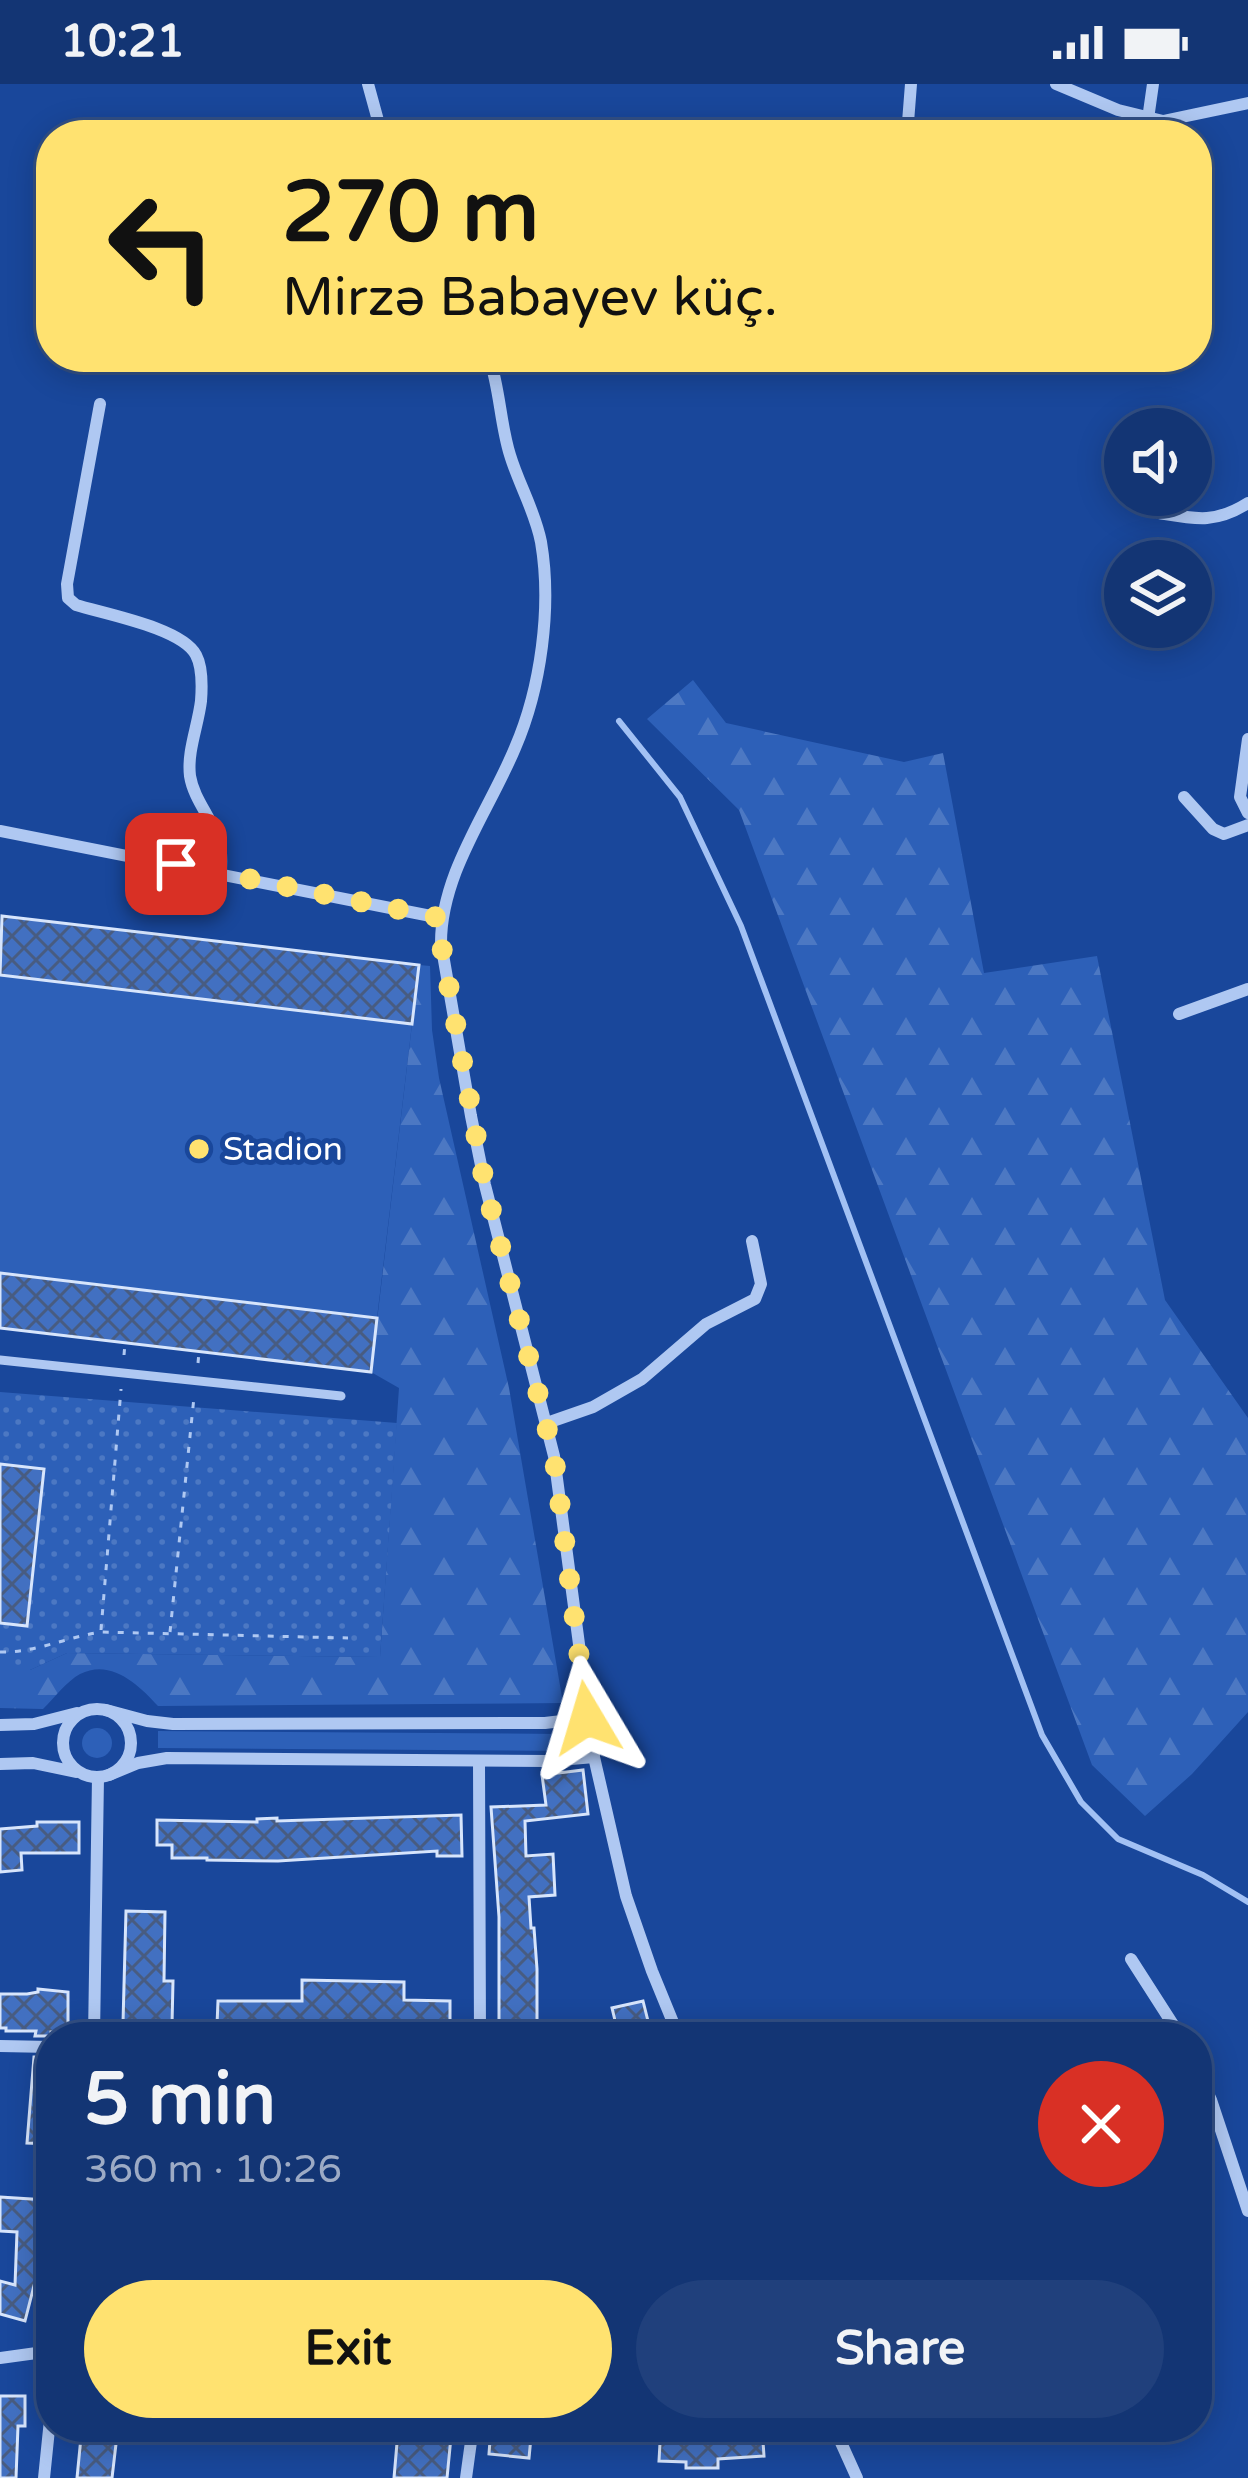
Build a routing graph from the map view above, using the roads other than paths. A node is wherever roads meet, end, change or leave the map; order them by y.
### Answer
1 (368, 84) edge
2 (911, 84) edge
3 (1056, 84) edge
4 (1153, 84) edge
5 (1248, 103) edge
6 (1148, 119) junction
7 (378, 120) edge
8 (908, 120) edge
9 (1156, 120) edge
10 (1168, 120) edge
11 (494, 372) edge
12 (100, 404) dead end
13 (1248, 503) edge
14 (1177, 516) edge
15 (1248, 739) edge
16 (1184, 797) dead end
17 (1248, 813) edge
18 (1248, 825) edge
19 (0, 831) edge
20 (220, 873) junction
21 (441, 918) junction
22 (1248, 988) edge
23 (1179, 1014) dead end
24 (752, 1241) dead end
25 (0, 1360) edge
26 (341, 1396) dead end
27 (547, 1424) junction
28 (106, 1710) junction
29 (84, 1711) junction
30 (587, 1718) junction
31 (0, 1724) edge
32 (594, 1757) junction
33 (479, 1761) junction
34 (0, 1764) edge
35 (98, 1776) junction
36 (1130, 1959) dead end
37 (94, 2022) edge
38 (480, 2022) edge
39 (673, 2022) edge
40 (1170, 2022) edge
41 (0, 2046) edge
42 (36, 2047) edge
43 (1212, 2105) edge
44 (1248, 2211) edge
45 (36, 2353) edge
46 (0, 2357) edge
47 (48, 2442) edge
48 (471, 2442) edge
49 (841, 2442) edge
50 (44, 2478) edge
51 (466, 2478) edge
52 (857, 2478) edge

1 - 7 street
2 - 8 street
3 - 6 street
4 - 6 street
5 - 10 street
6 - 9 street
11 - 21 street
12 - 20 street
13 - 14 street
15 - 17 street
16 - 18 street
19 - 20 street
20 - 21 street
21 - 27 street
22 - 23 street
24 - 27 street
25 - 26 lane
27 - 30 street
28 - 29 street
28 - 30 street
28 - 35 street
29 - 31 street
29 - 35 street
30 - 32 street
32 - 33 street
32 - 39 street
33 - 35 street
33 - 38 street
34 - 35 street
35 - 37 street
36 - 40 street
41 - 42 street
43 - 44 street
45 - 46 street
47 - 50 street
48 - 51 street
49 - 52 street

